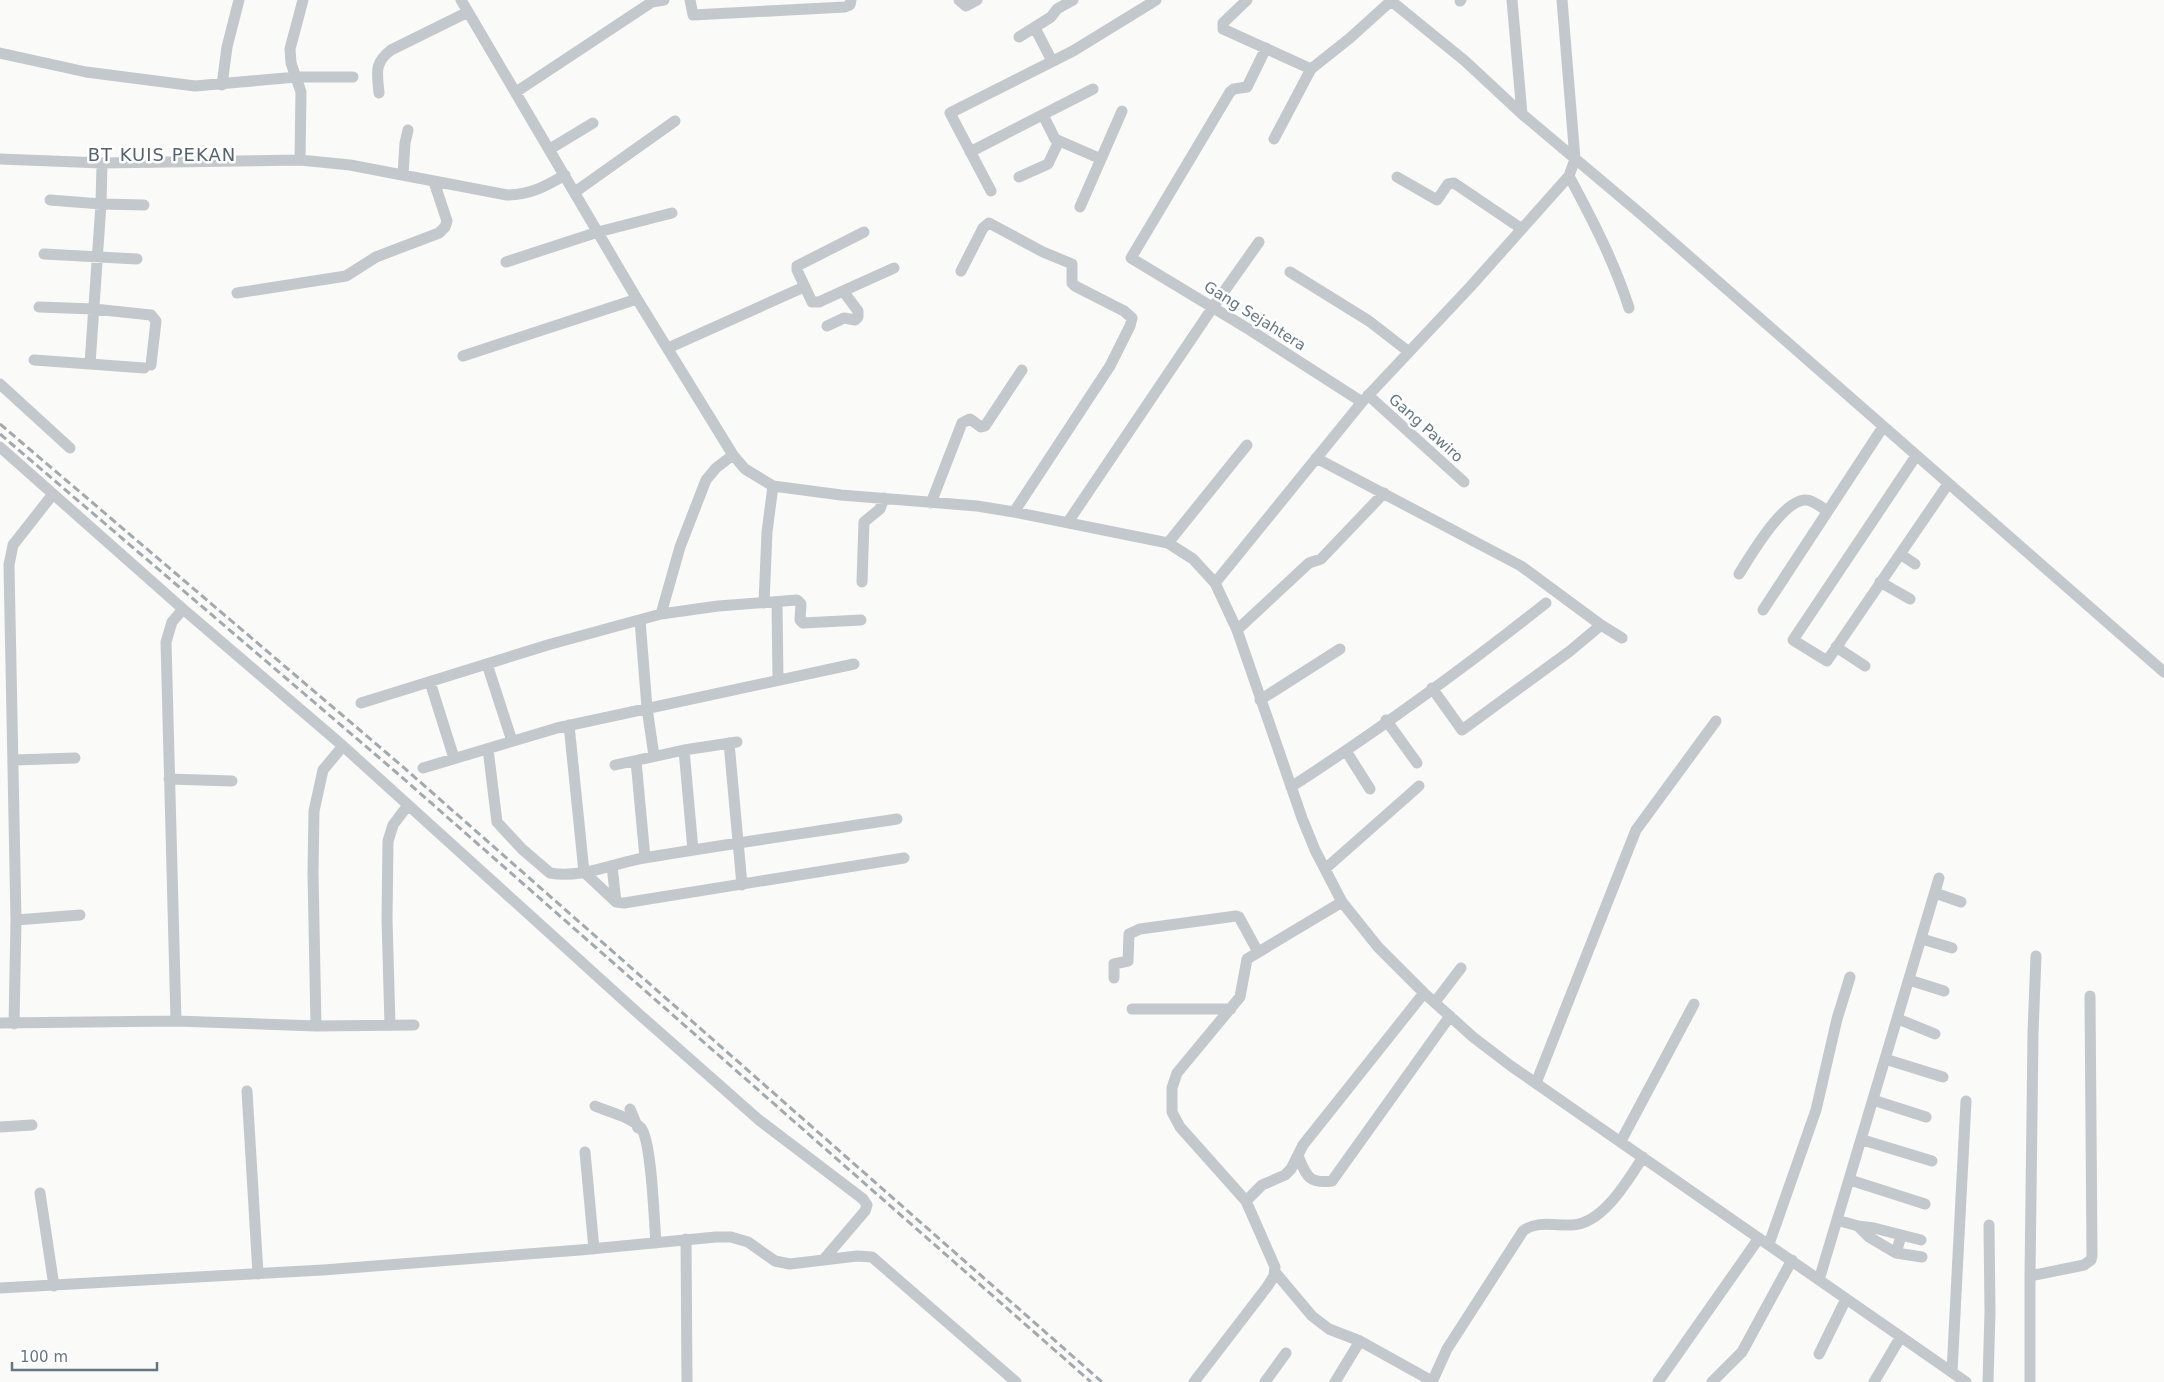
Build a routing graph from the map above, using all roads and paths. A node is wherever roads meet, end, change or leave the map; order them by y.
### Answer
1 (239, 0) edge
2 (303, 0) edge
3 (461, 0) edge
4 (664, 0) edge
5 (690, 0) edge
6 (851, 0) edge
7 (959, 0) edge
8 (978, 0) edge
9 (1073, 0) edge
10 (1156, 0) edge
11 (1247, 0) edge
12 (1390, 0) edge
13 (1512, 0) edge
14 (1562, 0) edge
15 (772, 5) edge
16 (468, 12) junction
17 (1035, 28) junction
18 (1019, 36) dead end
19 (1266, 48) junction
20 (0, 53) edge
21 (1052, 61) junction
22 (1311, 69) junction
23 (297, 77) junction
24 (353, 77) dead end
25 (222, 84) junction
26 (1093, 89) dead end
27 (516, 92) junction
28 (379, 93) dead end
29 (1122, 111) dead end
30 (1522, 114) junction
31 (1042, 115) junction
32 (675, 120) dead end
33 (593, 123) dead end
34 (408, 130) dead end
35 (1274, 138) dead end
36 (1059, 141) junction
37 (550, 149) junction
38 (970, 152) junction
39 (0, 159) edge
40 (1101, 159) junction
41 (1575, 159) junction
42 (300, 160) junction
43 (102, 163) junction
44 (565, 175) junction
45 (403, 176) junction
46 (1569, 176) junction
47 (1019, 177) dead end
48 (1397, 177) dead end
49 (434, 182) junction
50 (991, 191) dead end
51 (575, 192) junction
52 (50, 200) dead end
53 (101, 204) junction
54 (144, 205) dead end
55 (1080, 207) dead end
56 (672, 213) dead end
57 (1522, 229) junction
58 (598, 232) junction
59 (864, 232) dead end
60 (1260, 242) dead end
61 (44, 254) dead end
62 (97, 256) junction
63 (137, 259) dead end
64 (506, 262) dead end
65 (894, 268) dead end
66 (961, 271) dead end
67 (1290, 272) dead end
68 (804, 287) junction
69 (843, 291) junction
70 (237, 293) dead end
71 (637, 298) junction
72 (39, 307) dead end
73 (1213, 307) junction
74 (1629, 308) dead end
75 (94, 309) junction
76 (827, 326) dead end
77 (668, 348) junction
78 (1409, 352) junction
79 (463, 356) dead end
80 (34, 360) dead end
81 (90, 364) junction
82 (1022, 370) dead end
83 (0, 384) edge
84 (1365, 398) junction
85 (1883, 427) junction
86 (1246, 444) dead end
87 (0, 448) edge
88 (70, 448) dead end
89 (733, 455) junction
90 (1916, 456) junction
91 (1316, 458) junction
92 (1464, 482) dead end
93 (1948, 484) junction
94 (773, 486) junction
95 (1384, 493) junction
96 (53, 494) junction
97 (884, 498) junction
98 (931, 503) junction
99 (1827, 511) junction
100 (1014, 512) junction
101 (1068, 522) junction
102 (1168, 543) junction
103 (1900, 554) junction
104 (1915, 564) dead end
105 (1739, 574) dead end
106 (862, 582) dead end
107 (1880, 582) junction
108 (1214, 583) junction
109 (5, 590) edge
110 (1910, 599) dead end
111 (764, 603) junction
112 (777, 603) junction
113 (1546, 603) dead end
114 (183, 609) junction
115 (1763, 610) dead end
116 (660, 614) junction
117 (640, 620) junction
118 (861, 620) dead end
119 (1601, 625) junction
120 (1237, 630) junction
121 (1622, 638) dead end
122 (1836, 647) junction
123 (1340, 649) dead end
124 (487, 664) junction
125 (854, 664) dead end
126 (1865, 666) dead end
127 (2164, 672) edge
128 (778, 679) junction
129 (430, 682) junction
130 (1432, 688) junction
131 (1260, 700) junction
132 (361, 703) dead end
133 (647, 708) junction
134 (1386, 720) junction
135 (1716, 721) dead end
136 (569, 725) junction
137 (512, 741) junction
138 (343, 746) junction
139 (488, 749) junction
140 (684, 750) junction
141 (1346, 751) junction
142 (654, 756) junction
143 (74, 758) dead end
144 (454, 758) junction
145 (14, 760) junction
146 (636, 761) junction
147 (1417, 763) dead end
148 (615, 765) dead end
149 (423, 768) dead end
150 (169, 779) junction
151 (232, 782) dead end
152 (1419, 786) dead end
153 (1291, 787) junction
154 (1370, 790) dead end
155 (408, 805) junction
156 (897, 819) dead end
157 (740, 843) junction
158 (693, 850) junction
159 (645, 858) junction
160 (904, 858) dead end
161 (612, 866) junction
162 (1326, 869) junction
163 (584, 872) junction
164 (1940, 878) dead end
165 (742, 885) junction
166 (1935, 893) junction
167 (616, 902) junction
168 (1342, 902) junction
169 (1961, 902) dead end
170 (80, 915) dead end
171 (16, 920) junction
172 (1922, 940) junction
173 (1952, 948) dead end
174 (1258, 952) junction
175 (2036, 956) dead end
176 (1461, 968) dead end
177 (1114, 978) dead end
178 (1850, 978) dead end
179 (1909, 980) junction
180 (1944, 991) dead end
181 (1424, 993) junction
182 (2090, 996) dead end
183 (1435, 1002) junction
184 (1694, 1004) dead end
185 (1132, 1009) dead end
186 (1231, 1009) junction
187 (1450, 1016) junction
188 (1898, 1019) junction
189 (176, 1022) junction
190 (0, 1024) edge
191 (14, 1024) junction
192 (390, 1025) junction
193 (414, 1025) dead end
194 (316, 1026) junction
195 (1935, 1034) dead end
196 (1885, 1060) junction
197 (1943, 1077) dead end
198 (1536, 1083) junction
199 (247, 1091) dead end
200 (1873, 1100) junction
201 (1966, 1101) dead end
202 (596, 1106) dead end
203 (630, 1109) dead end
204 (1926, 1117) dead end
205 (32, 1125) dead end
206 (0, 1127) edge
207 (1862, 1140) junction
208 (1621, 1141) junction
209 (585, 1152) dead end
210 (1298, 1156) junction
211 (1643, 1157) junction
212 (1932, 1162) dead end
213 (1850, 1180) junction
214 (40, 1193) dead end
215 (1246, 1201) junction
216 (1925, 1204) dead end
217 (1837, 1220) junction
218 (1989, 1225) dead end
219 (1858, 1226) junction
220 (1901, 1236) junction
221 (1759, 1238) junction
222 (686, 1240) junction
223 (1921, 1240) dead end
224 (656, 1243) junction
225 (1769, 1244) junction
226 (594, 1249) junction
227 (1896, 1254) junction
228 (1922, 1257) dead end
229 (824, 1259) junction
230 (1792, 1260) junction
231 (1275, 1272) junction
232 (258, 1274) junction
233 (2030, 1276) junction
234 (1819, 1280) junction
235 (54, 1286) junction
236 (0, 1288) edge
237 (1846, 1299) junction
238 (1900, 1338) junction
239 (1360, 1340) junction
240 (1286, 1353) dead end
241 (1819, 1354) dead end
242 (1952, 1372) junction
243 (687, 1382) edge
244 (1016, 1382) edge
245 (1194, 1382) edge
246 (1264, 1382) edge
247 (1335, 1382) edge
248 (1432, 1382) edge
249 (1658, 1382) edge
250 (1712, 1382) edge
251 (1874, 1382) edge
252 (1966, 1382) edge
253 (1988, 1382) edge
254 (2030, 1382) edge

1 - 25 street
2 - 23 street
3 - 16 street
4 - 27 street
5 - 15 street
6 - 15 street
7 - 8 street
9 - 17 street
10 - 21 street
11 - 19 street
12 - 22 street
12 - 30 street
13 - 30 street
14 - 41 street
16 - 27 street
16 - 28 street
17 - 18 street
17 - 21 street
19 - 22 street
19 - 73 street, Gang Sejahtera
20 - 25 street
21 - 38 street
22 - 35 street
23 - 24 street
23 - 25 street
23 - 42 street
26 - 31 street
27 - 37 street
29 - 40 street
30 - 41 street
31 - 36 street
31 - 38 street
32 - 51 street
33 - 37 street
34 - 45 street
36 - 40 street
36 - 47 street
37 - 44 street
38 - 50 street
39 - 43 street
40 - 55 street
41 - 46 street
41 - 85 street
42 - 43 street
42 - 45 street
43 - 53 street
44 - 49 street
44 - 51 street
45 - 49 street
46 - 57 street
46 - 74 street
48 - 57 street
49 - 70 street
51 - 58 street
52 - 53 street
53 - 54 street
53 - 62 street
56 - 58 street
57 - 78 street
58 - 64 street
58 - 71 street
59 - 68 street
60 - 73 street
61 - 62 street
62 - 63 street
62 - 75 street
65 - 69 street
66 - 100 street
67 - 78 street
68 - 69 street
68 - 77 street
69 - 76 street
71 - 77 street
71 - 79 street
72 - 75 street
73 - 84 street, Gang Sejahtera
73 - 101 street
75 - 81 street
75 - 81 street
77 - 89 street
78 - 84 street
80 - 81 street
82 - 98 street
83 - 88 street
84 - 91 street
84 - 92 street, Gang Pawiro
85 - 90 street
85 - 99 street
86 - 102 street
87 - 96 street
89 - 94 street
89 - 116 street
90 - 93 street
90 - 122 street
91 - 95 street
91 - 108 street
93 - 103 street
93 - 127 street
94 - 97 street
94 - 111 street
95 - 119 street
95 - 120 street
96 - 109 street
96 - 114 street
97 - 98 street
97 - 106 street
98 - 100 street
99 - 105 street
99 - 115 street
100 - 101 street
101 - 102 street
102 - 108 street
103 - 104 street
103 - 107 street
107 - 110 street
107 - 122 street
108 - 120 street
109 - 145 street
111 - 112 street
111 - 116 street
112 - 118 street
112 - 128 street
113 - 130 street
114 - 138 street
114 - 150 street
116 - 117 street
117 - 124 street
117 - 133 street
119 - 121 street
119 - 130 street
120 - 131 street
122 - 126 street
123 - 131 street
124 - 129 street
124 - 137 street
125 - 128 street
128 - 133 street
129 - 132 street
129 - 144 street
130 - 134 street
131 - 153 street
133 - 136 street
133 - 142 street
134 - 141 street
134 - 147 street
135 - 198 street
136 - 137 street
136 - 163 street
137 - 139 street
138 - 155 street
138 - 194 street
139 - 144 street
139 - 163 street
140 - 142 street
140 - 157 street
140 - 158 street
141 - 153 street
141 - 154 street
142 - 146 street
143 - 145 street
144 - 149 street
145 - 171 street
146 - 148 street
146 - 159 street
150 - 151 street
150 - 189 street
152 - 162 street
153 - 162 street
155 - 192 street
155 - 229 street
156 - 157 street
157 - 158 street
157 - 165 street
158 - 159 street
159 - 161 street
160 - 165 street
161 - 163 street
161 - 167 street
162 - 168 street
163 - 167 street
164 - 166 street
165 - 167 street
166 - 169 street
166 - 172 street
168 - 174 street
168 - 181 street
170 - 171 street
171 - 191 street
172 - 173 street
172 - 179 street
174 - 177 street
174 - 186 street
175 - 233 street
176 - 183 street
178 - 225 street
179 - 180 street
179 - 188 street
181 - 183 street
181 - 210 street
182 - 233 street
183 - 187 street
184 - 208 street
185 - 186 street
186 - 215 street
187 - 198 street
187 - 210 street
188 - 195 street
188 - 196 street
189 - 191 street
189 - 194 street
190 - 191 street
192 - 193 street
192 - 194 street
196 - 197 street
196 - 200 street
198 - 208 street
199 - 232 street
200 - 204 street
200 - 207 street
201 - 242 street
202 - 224 street
203 - 224 street
205 - 206 street
207 - 212 street
207 - 213 street
208 - 211 street
209 - 226 street
210 - 215 street
211 - 221 street
211 - 248 street
213 - 216 street
213 - 217 street
214 - 235 street
215 - 231 street
217 - 219 street
217 - 234 street
218 - 253 street
219 - 220 street
219 - 227 street
220 - 223 street
220 - 227 street
221 - 225 street
221 - 249 street
222 - 224 street
222 - 229 street
222 - 243 street
224 - 226 street
225 - 230 street
226 - 232 street
227 - 228 street
229 - 244 street
230 - 234 street
230 - 250 street
231 - 239 street
231 - 245 street
232 - 235 street
233 - 254 street
234 - 237 street
235 - 236 street
237 - 238 street
237 - 241 street
238 - 242 street
238 - 251 street
239 - 247 street
239 - 248 street
240 - 246 street
242 - 252 street

